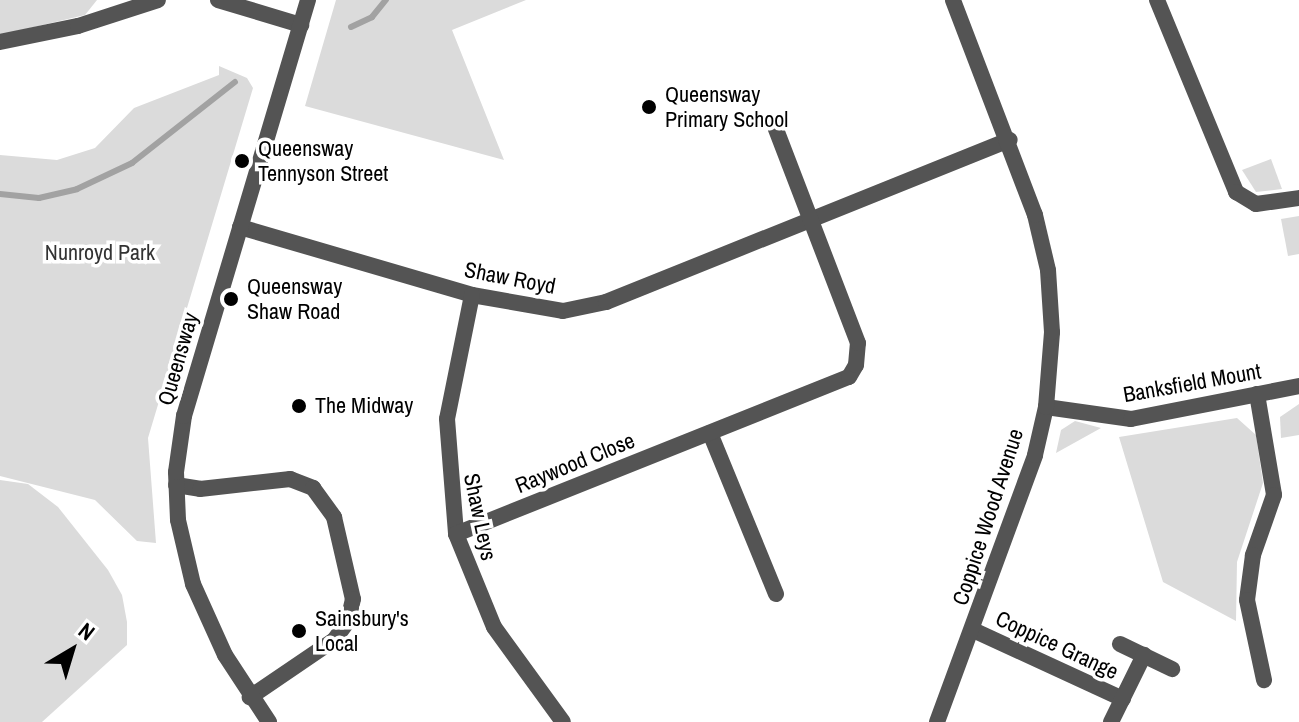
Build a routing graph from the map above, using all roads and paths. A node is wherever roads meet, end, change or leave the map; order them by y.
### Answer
1 (158, 0) edge
2 (218, 0) edge
3 (308, 0) edge
4 (953, 0) edge
5 (1157, 0) edge
6 (110, 6) edge
7 (301, 25) junction
8 (0, 42) edge
9 (776, 129) dead end
10 (1010, 140) junction
11 (1299, 198) edge
12 (812, 220) junction
13 (240, 227) junction
14 (472, 295) junction
15 (1299, 386) edge
16 (1257, 394) junction
17 (1046, 407) junction
18 (710, 433) junction
19 (176, 485) junction
20 (456, 534) junction
21 (776, 594) dead end
22 (973, 630) junction
23 (1120, 644) dead end
24 (1144, 655) junction
25 (1172, 669) dead end
26 (1264, 680) dead end
27 (250, 697) junction
28 (1123, 699) junction
29 (269, 722) edge
30 (563, 722) edge
31 (937, 722) edge
32 (1111, 722) edge

1 - 6 street
2 - 7 street
3 - 7 street, Queensway
4 - 10 street, Coppice Wood Avenue
5 - 11 street
6 - 8 street
7 - 13 street, Queensway
9 - 12 street
10 - 12 street, Shaw Royd
10 - 17 street, Coppice Wood Avenue
12 - 14 street, Shaw Royd
12 - 18 street, Raywood Close
13 - 14 street, Shaw Royd
13 - 19 street, Queensway
14 - 20 street, Shaw Leys
15 - 16 street, Banksfield Mount
16 - 17 street, Banksfield Mount
16 - 26 street
17 - 22 street, Coppice Wood Avenue
18 - 20 street, Raywood Close
18 - 21 street
19 - 27 street, Queensway
19 - 27 street
20 - 30 street, Shaw Leys
22 - 28 street, Coppice Grange
22 - 31 street, Coppice Wood Avenue
23 - 24 street, Coppice Grange
24 - 25 street, Coppice Grange
24 - 28 street, Coppice Grange
27 - 29 street, Queensway
28 - 32 street, Coppice Grange

